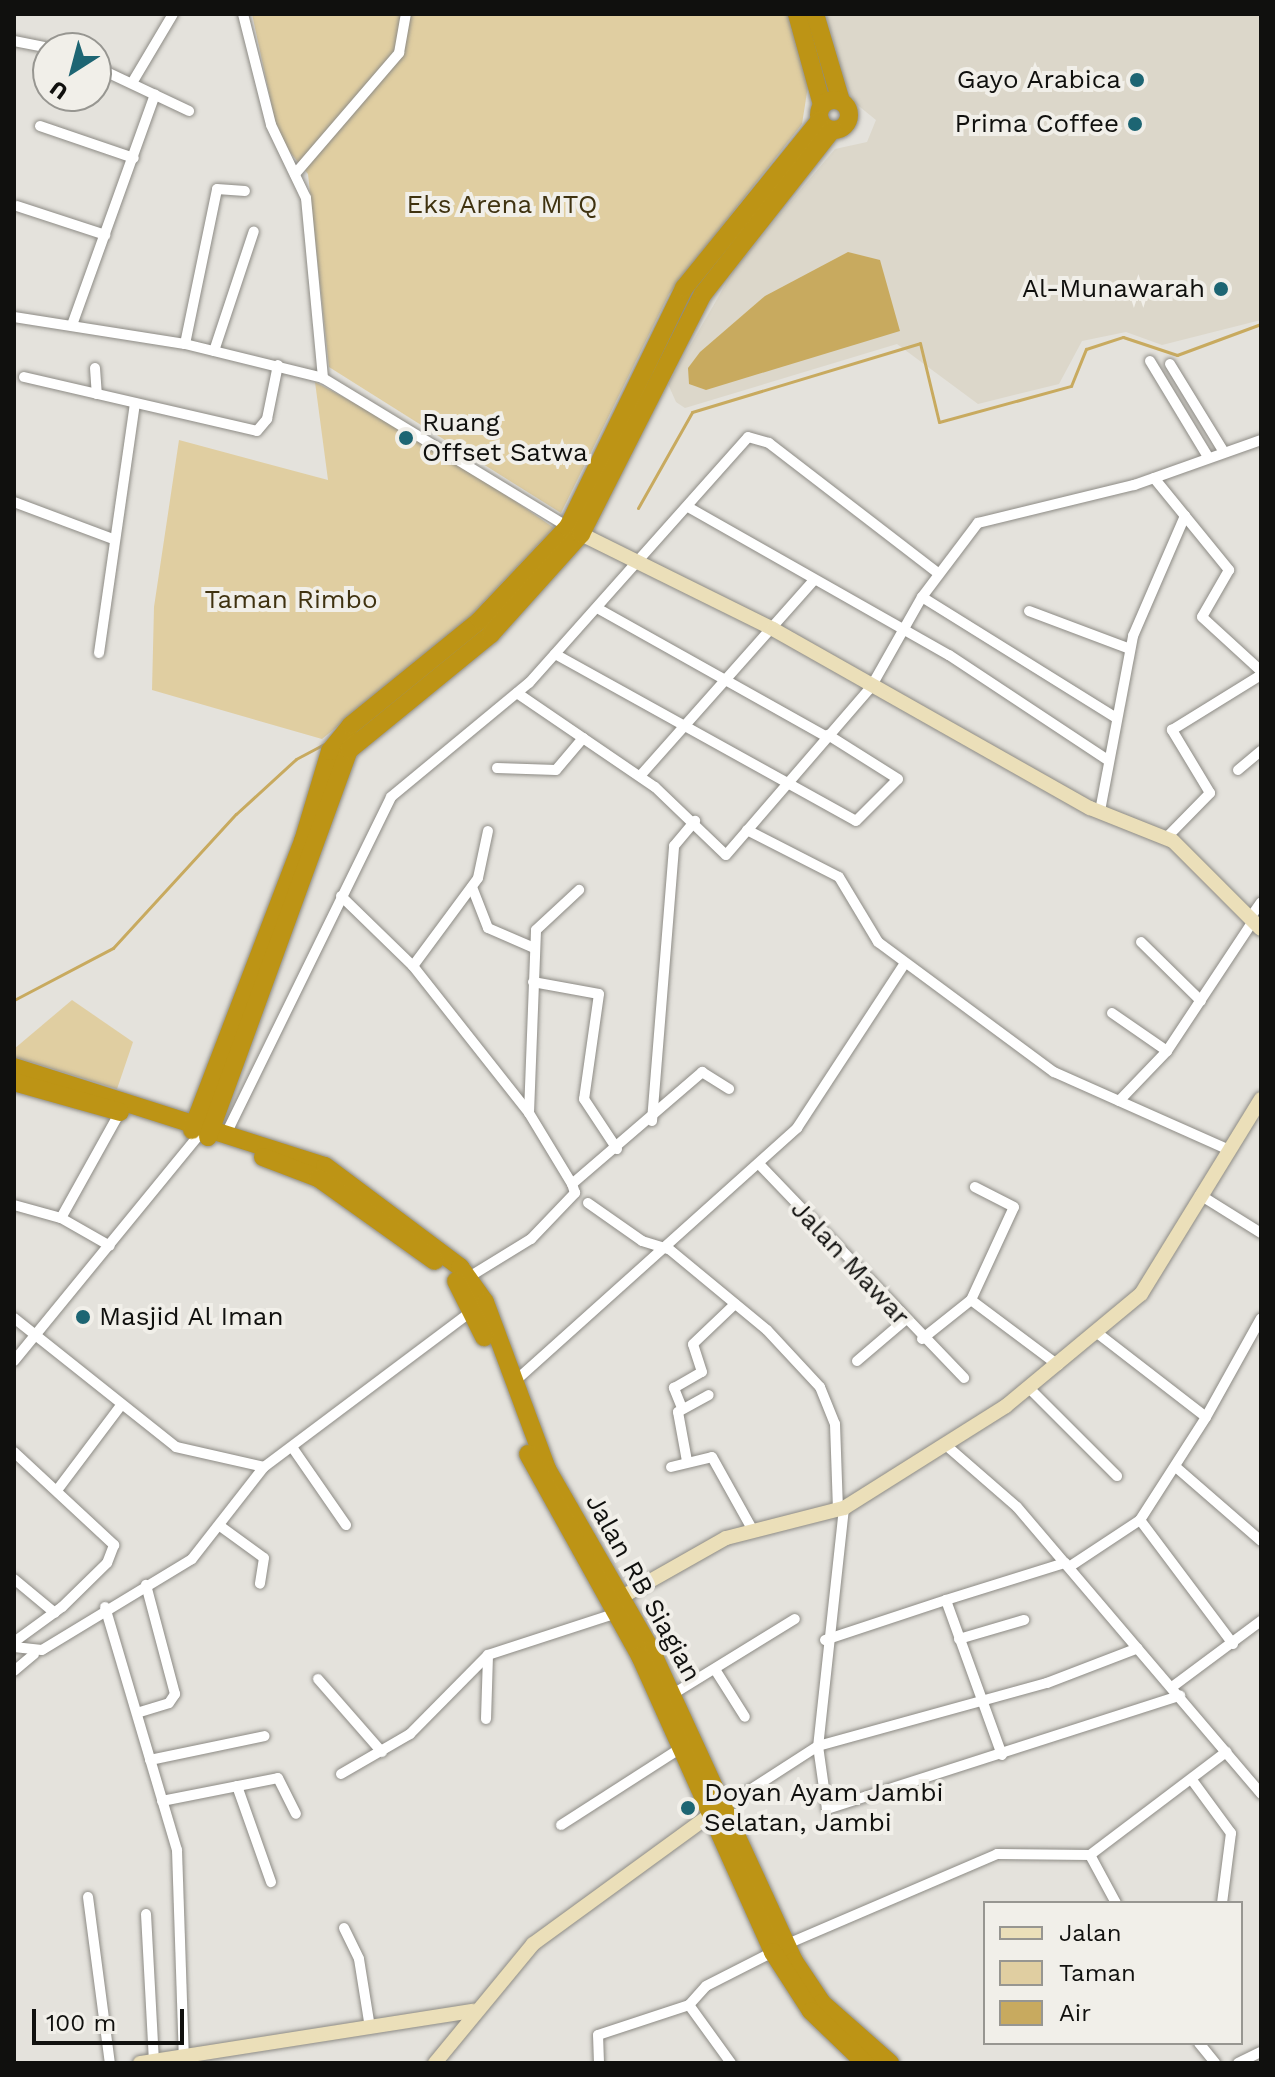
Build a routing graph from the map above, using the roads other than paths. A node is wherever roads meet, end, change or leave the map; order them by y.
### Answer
1 (173, 14) edge
2 (243, 14) edge
3 (406, 14) edge
4 (797, 14) edge
5 (815, 14) edge
6 (112, 74) edge
7 (132, 83) junction
8 (155, 94) junction
9 (189, 111) dead end
10 (829, 114) junction
11 (40, 126) dead end
12 (134, 158) junction
13 (295, 174) junction
14 (245, 191) dead end
15 (17, 206) dead end
16 (254, 231) dead end
17 (105, 235) junction
18 (14, 317) edge
19 (72, 325) junction
20 (185, 344) junction
21 (214, 351) junction
22 (1150, 361) dead end
23 (1170, 364) dead end
24 (278, 365) junction
25 (95, 368) dead end
26 (24, 377) dead end
27 (323, 378) junction
28 (97, 394) junction
29 (135, 404) junction
30 (1261, 440) edge
31 (1222, 449) junction
32 (1207, 455) junction
33 (1154, 478) junction
34 (14, 502) edge
35 (688, 507) junction
36 (1185, 516) junction
37 (575, 530) junction
38 (113, 539) junction
39 (639, 562) junction
40 (938, 573) junction
41 (814, 580) junction
42 (922, 597) junction
43 (597, 608) junction
44 (1029, 611) dead end
45 (903, 628) junction
46 (773, 629) junction
47 (1130, 649) junction
48 (99, 653) dead end
49 (555, 654) junction
50 (1261, 673) edge
51 (729, 681) junction
52 (871, 687) junction
53 (517, 693) junction
54 (1115, 717) junction
55 (682, 728) junction
56 (828, 736) junction
57 (583, 738) junction
58 (1261, 751) edge
59 (1106, 759) junction
60 (497, 768) dead end
61 (1238, 770) dead end
62 (640, 776) junction
63 (789, 785) junction
64 (1100, 811) junction
65 (695, 821) junction
66 (747, 830) junction
67 (488, 831) dead end
68 (1166, 838) junction
69 (472, 887) junction
70 (579, 890) dead end
71 (341, 896) junction
72 (1261, 902) edge
73 (1255, 923) edge
74 (1141, 942) dead end
75 (534, 948) junction
76 (905, 963) junction
77 (413, 966) junction
78 (533, 982) junction
79 (1201, 1001) junction
80 (1112, 1013) dead end
81 (1167, 1051) junction
82 (14, 1067) edge
83 (14, 1082) edge
84 (729, 1089) dead end
85 (1261, 1099) edge
86 (1119, 1101) junction
87 (120, 1112) junction
88 (529, 1113) junction
89 (652, 1121) junction
90 (205, 1131) junction
91 (617, 1149) junction
92 (1227, 1149) junction
93 (760, 1165) junction
94 (321, 1172) junction
95 (572, 1184) junction
96 (975, 1187) dead end
97 (1200, 1195) junction
98 (588, 1203) dead end
99 (14, 1205) edge
100 (61, 1218) junction
101 (1261, 1233) edge
102 (110, 1246) junction
103 (669, 1249) junction
104 (469, 1277) junction
105 (971, 1300) junction
106 (735, 1304) junction
107 (474, 1310) junction
108 (14, 1318) edge
109 (1261, 1318) edge
110 (905, 1320) junction
111 (1096, 1332) junction
112 (35, 1336) junction
113 (922, 1339) junction
114 (14, 1361) edge
115 (857, 1361) dead end
116 (1058, 1365) junction
117 (964, 1378) dead end
118 (513, 1383) junction
119 (1028, 1387) junction
120 (709, 1395) dead end
121 (119, 1408) junction
122 (682, 1408) junction
123 (1206, 1417) junction
124 (292, 1447) junction
125 (948, 1447) junction
126 (14, 1452) edge
127 (687, 1461) junction
128 (264, 1467) junction
129 (671, 1467) dead end
130 (1177, 1468) junction
131 (1117, 1476) dead end
132 (58, 1489) junction
133 (841, 1509) junction
134 (1140, 1520) junction
135 (346, 1525) dead end
136 (220, 1526) junction
137 (752, 1529) junction
138 (1261, 1541) edge
139 (1067, 1565) junction
140 (14, 1579) edge
141 (260, 1584) dead end
142 (146, 1585) junction
143 (946, 1600) junction
144 (617, 1606) junction
145 (105, 1607) junction
146 (55, 1613) junction
147 (795, 1619) dead end
148 (1024, 1620) dead end
149 (1261, 1621) edge
150 (959, 1639) junction
151 (825, 1640) junction
152 (14, 1644) edge
153 (1233, 1644) junction
154 (1138, 1648) junction
155 (34, 1654) junction
156 (488, 1655) junction
157 (14, 1671) edge
158 (716, 1671) junction
159 (318, 1679) dead end
160 (1172, 1687) junction
161 (673, 1694) junction
162 (1180, 1696) junction
163 (982, 1702) junction
164 (140, 1712) junction
165 (745, 1717) dead end
166 (486, 1719) dead end
167 (265, 1736) dead end
168 (818, 1746) junction
169 (681, 1748) junction
170 (382, 1752) junction
171 (1226, 1752) junction
172 (1002, 1755) junction
173 (150, 1760) junction
174 (341, 1774) dead end
175 (1192, 1780) junction
176 (237, 1786) junction
177 (1261, 1794) edge
178 (162, 1801) junction
179 (715, 1812) junction
180 (296, 1814) dead end
181 (561, 1825) dead end
182 (1090, 1855) junction
183 (271, 1882) dead end
184 (88, 1897) dead end
185 (1115, 1901) edge
186 (1222, 1901) edge
187 (146, 1914) dead end
188 (344, 1928) dead end
189 (779, 1949) junction
190 (689, 2005) junction
191 (473, 2011) junction
192 (370, 2028) junction
193 (1201, 2045) edge
194 (1261, 2052) edge
195 (184, 2058) junction
196 (147, 2062) edge
197 (110, 2063) edge
198 (435, 2063) edge
199 (599, 2063) edge
200 (731, 2063) edge
201 (865, 2063) edge
202 (890, 2063) edge
203 (1215, 2063) edge
204 (1238, 2063) edge

1 - 7 street
2 - 13 street
3 - 13 street
4 - 10 highway
5 - 10 highway
6 - 7 street
7 - 8 street
8 - 9 street
8 - 12 street
10 - 37 highway
11 - 12 street
12 - 17 street
13 - 27 street
14 - 20 street
15 - 17 street
16 - 21 street
17 - 19 street
18 - 19 street
19 - 20 street
20 - 21 street
21 - 24 street
22 - 32 street
23 - 31 street
24 - 27 street
24 - 29 street
25 - 28 street
26 - 28 street
27 - 37 street
28 - 29 street
29 - 38 street
30 - 31 street
31 - 32 street
32 - 33 street
33 - 36 street
33 - 40 street
34 - 38 street
35 - 39 street
35 - 40 street
35 - 41 street
36 - 47 street
36 - 50 street
37 - 39 street
37 - 90 highway
38 - 48 street
39 - 43 street
39 - 46 street
40 - 42 street
41 - 45 street
41 - 46 street
42 - 45 street
42 - 54 street
43 - 49 street
43 - 51 street
44 - 47 street
45 - 52 street
45 - 59 street
46 - 51 street
46 - 52 street
47 - 54 street
49 - 53 street
49 - 55 street
50 - 68 street
51 - 55 street
51 - 56 street
52 - 56 street
52 - 64 street
53 - 57 street
53 - 71 street
54 - 59 street
55 - 62 street
55 - 63 street
56 - 63 street
56 - 63 street
57 - 60 street
57 - 62 street
58 - 61 street
59 - 64 street
62 - 65 street
63 - 66 street
64 - 68 street
65 - 66 street
65 - 89 street
66 - 76 street
67 - 69 street
68 - 73 street
69 - 75 street
69 - 77 street
70 - 75 street
71 - 77 street
71 - 90 street
72 - 73 street
73 - 79 street
74 - 79 street
75 - 78 street
76 - 86 street
76 - 93 street
77 - 88 street
78 - 88 street
78 - 91 street
79 - 81 street
80 - 81 street
81 - 86 street
82 - 90 highway
83 - 87 highway
84 - 89 street
85 - 92 street
86 - 92 street
87 - 90 highway
87 - 100 street
88 - 95 street
89 - 91 street
90 - 94 highway
90 - 102 street
91 - 95 street
92 - 97 street
93 - 103 street
93 - 110 street, Jalan Mawar
94 - 104 highway, Jalan RB Siagian
94 - 107 highway, Jalan RB Siagian
95 - 104 street
96 - 105 street
97 - 101 street
97 - 111 street
98 - 103 street
99 - 100 street
100 - 102 street
102 - 112 street
103 - 106 street
103 - 118 street
104 - 118 highway, Jalan RB Siagian
105 - 113 street, Jalan Mawar
105 - 116 street
106 - 122 street
106 - 133 street
107 - 124 street
107 - 144 highway, Jalan RB Siagian
108 - 112 street
109 - 123 street
110 - 113 street, Jalan Mawar
110 - 115 street
111 - 116 street
111 - 123 street
112 - 114 street
112 - 121 street
113 - 117 street
116 - 119 street
118 - 144 highway, Jalan RB Siagian
119 - 125 street
119 - 131 street
120 - 122 street
121 - 128 street
121 - 132 street
122 - 127 street
123 - 130 street
124 - 128 street
124 - 135 street
125 - 133 street
125 - 139 street
126 - 132 street
127 - 129 street
127 - 137 street
128 - 136 street
130 - 134 street
130 - 138 street
132 - 146 street
133 - 137 street
133 - 151 street
134 - 139 street
134 - 153 street
136 - 141 street
136 - 142 street
137 - 144 street
139 - 143 street
139 - 154 street
140 - 146 street
142 - 145 street
142 - 164 street
143 - 150 street
143 - 151 street
144 - 156 street
144 - 161 highway, Jalan RB Siagian
144 - 169 highway, Jalan RB Siagian
145 - 155 street
145 - 164 street
146 - 152 street
147 - 158 street
148 - 150 street
149 - 153 street
150 - 163 street
151 - 168 street
152 - 155 street
153 - 160 street
154 - 160 street
154 - 163 street
155 - 157 street
156 - 166 street
156 - 170 street
158 - 161 street
158 - 165 street
159 - 170 street
160 - 162 street
161 - 179 highway, Jalan RB Siagian
162 - 171 street
162 - 172 street
163 - 168 street
163 - 172 street
164 - 173 street
167 - 173 street
168 - 172 street
168 - 179 street
169 - 179 highway, Jalan RB Siagian
169 - 181 street
170 - 174 street
171 - 175 street
171 - 177 street
173 - 178 street
175 - 182 street
175 - 186 street
176 - 178 street
176 - 180 street
176 - 183 street
178 - 195 street
179 - 189 highway, Jalan RB Siagian
179 - 191 street
182 - 185 street
182 - 189 street
184 - 197 street
187 - 196 street
188 - 192 street
189 - 190 street
189 - 201 highway, Jalan RB Siagian
189 - 202 highway, Jalan RB Siagian
190 - 199 street
190 - 200 street
191 - 192 street
191 - 198 street
192 - 195 street
193 - 203 street
194 - 204 street
195 - 196 street

